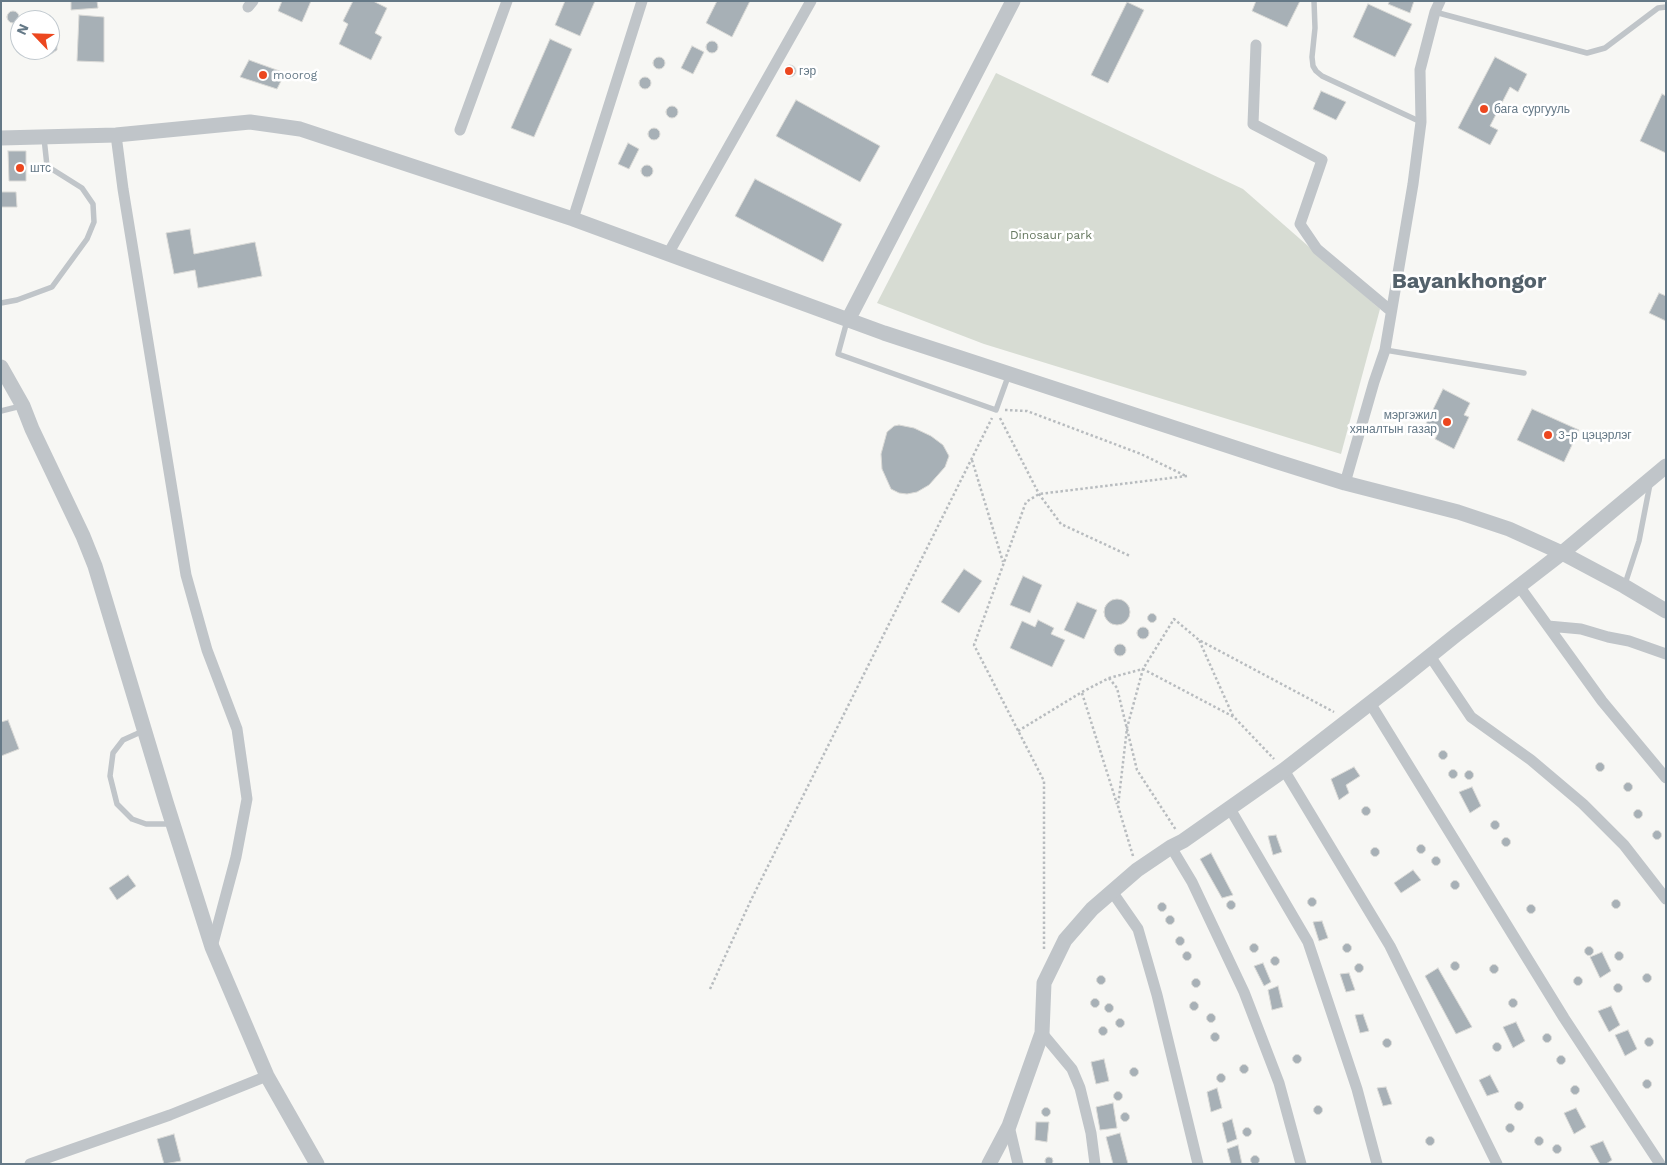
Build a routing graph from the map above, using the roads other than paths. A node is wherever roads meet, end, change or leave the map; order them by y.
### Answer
1 (507, 1) edge
2 (642, 1) edge
3 (811, 1) edge
4 (1013, 1) edge
5 (1314, 1) edge
6 (1437, 6) edge
7 (1666, 7) edge
8 (1256, 45) dead end
9 (1421, 122) junction
10 (460, 130) dead end
11 (116, 135) junction
12 (44, 136) junction
13 (1, 138) edge
14 (573, 219) junction
15 (668, 254) junction
16 (1, 303) edge
17 (1391, 312) junction
18 (848, 320) junction
19 (1385, 350) junction
20 (1, 367) edge
21 (1524, 373) dead end
22 (1009, 374) junction
23 (23, 406) junction
24 (1, 411) edge
25 (1666, 466) edge
26 (1652, 478) junction
27 (1345, 483) junction
28 (1562, 553) junction
29 (1520, 586) junction
30 (1624, 586) junction
31 (1666, 611) edge
32 (1548, 626) junction
33 (1666, 654) edge
34 (1430, 656) junction
35 (1370, 702) junction
36 (145, 730) junction
37 (1284, 770) junction
38 (1666, 778) edge
39 (1230, 807) junction
40 (173, 824) junction
41 (1177, 844) junction
42 (1112, 893) junction
43 (1666, 899) edge
44 (212, 947) junction
45 (1042, 1033) junction
46 (267, 1076) junction
47 (1009, 1126) junction
48 (30, 1164) edge
49 (317, 1164) edge
50 (989, 1164) edge
51 (1018, 1164) edge
52 (1096, 1164) edge
53 (1198, 1164) edge
54 (1301, 1164) edge
55 (1377, 1164) edge
56 (1497, 1164) edge
57 (1660, 1164) edge

1 - 10 street
2 - 14 street
3 - 15 street
4 - 18 street
5 - 9 lane
6 - 7 lane
6 - 9 street
8 - 17 street
9 - 17 street
11 - 12 street
11 - 14 street
11 - 44 street
12 - 13 street
12 - 16 lane
14 - 15 street
15 - 18 street
17 - 19 street
18 - 22 street
18 - 22 lane
19 - 21 lane
19 - 27 street
20 - 23 street
22 - 27 street
23 - 24 lane
23 - 36 street
25 - 26 street
26 - 28 street
26 - 30 lane
27 - 28 street
28 - 29 street
28 - 30 street
29 - 32 street
29 - 34 street
30 - 31 street
32 - 33 street
32 - 38 street
34 - 35 street
34 - 43 street
35 - 37 street
35 - 57 street
36 - 40 street
36 - 40 lane
37 - 39 street
37 - 56 street
39 - 41 street
39 - 55 street
40 - 44 street
41 - 42 street
41 - 54 street
42 - 45 street
42 - 53 street
44 - 46 street
45 - 47 street
45 - 52 street
46 - 48 street
46 - 49 street
47 - 50 street
47 - 51 street

